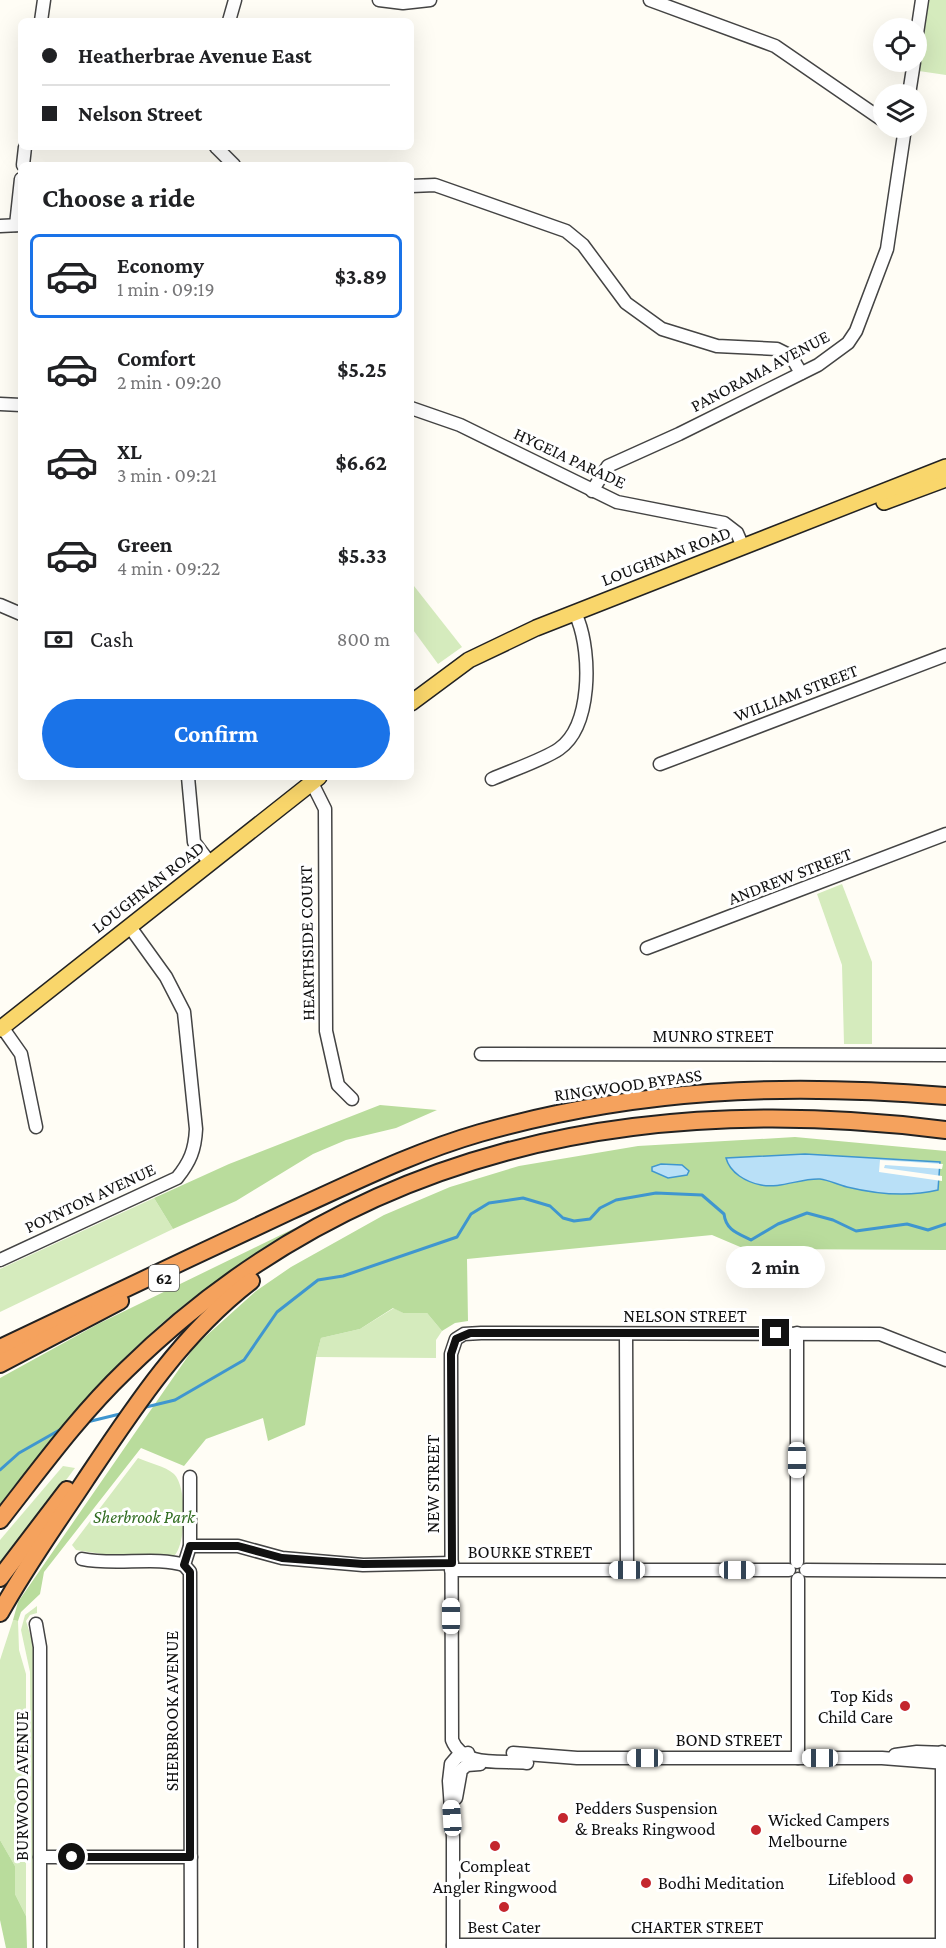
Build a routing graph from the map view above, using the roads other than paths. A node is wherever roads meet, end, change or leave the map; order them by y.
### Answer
1 (44, 0) edge
2 (235, 0) edge
3 (379, 0) edge
4 (430, 0) edge
5 (650, 0) edge
6 (922, 0) edge
7 (41, 18) edge
8 (229, 18) edge
9 (919, 18) edge
10 (873, 114) edge
11 (901, 138) edge
12 (219, 150) edge
13 (231, 162) edge
14 (414, 186) edge
15 (18, 225) edge
16 (0, 226) edge
17 (801, 373) junction
18 (0, 404) edge
19 (18, 405) edge
20 (414, 409) edge
21 (946, 467) edge
22 (946, 479) edge
23 (592, 491) junction
24 (743, 547) junction
25 (0, 605) edge
26 (18, 613) edge
27 (578, 620) junction
28 (946, 655) edge
29 (414, 701) edge
30 (414, 709) edge
31 (660, 764) dead end
32 (492, 779) dead end
33 (188, 780) edge
34 (316, 780) edge
35 (946, 834) edge
36 (210, 863) junction
37 (130, 927) junction
38 (647, 948) dead end
39 (1, 1028) edge
40 (481, 1054) dead end
41 (946, 1055) edge
42 (946, 1096) edge
43 (352, 1099) dead end
44 (36, 1127) dead end
45 (946, 1130) edge
46 (442, 1173) junction
47 (329, 1193) junction
48 (0, 1260) edge
49 (797, 1333) junction
50 (626, 1334) junction
51 (456, 1339) joint
52 (0, 1348) edge
53 (946, 1360) edge
54 (0, 1364) edge
55 (100, 1454) junction
56 (190, 1477) dead end
57 (0, 1520) edge
58 (190, 1546) junction
59 (82, 1559) dead end
60 (184, 1565) junction
61 (452, 1567) junction
62 (627, 1570) junction
63 (797, 1570) junction
64 (946, 1570) edge
65 (0, 1578) edge
66 (0, 1613) edge
67 (36, 1624) dead end
68 (577, 1758) junction
69 (798, 1758) junction
70 (944, 1758) edge
71 (463, 1763) junction
72 (944, 1796) edge
73 (40, 1857) junction
74 (190, 1857) junction
75 (453, 1947) edge
76 (941, 1947) edge
77 (40, 1948) edge
78 (191, 1948) edge

1 - 7 street
2 - 8 street
3 - 4 street
5 - 10 street
6 - 9 street
11 - 17 street, PANORAMA AVENUE
12 - 13 street
14 - 17 street
15 - 16 street
17 - 23 street, PANORAMA AVENUE
18 - 19 street
20 - 23 street, HYGEIA PARADE
21 - 24 main road, LOUGHNAN ROAD
22 - 27 main road, LOUGHNAN ROAD
23 - 24 street, HYGEIA PARADE
24 - 29 main road, LOUGHNAN ROAD
25 - 26 street
27 - 30 main road, LOUGHNAN ROAD
27 - 32 street
28 - 31 street, WILLIAM STREET
33 - 36 street
34 - 36 main road, LOUGHNAN ROAD
34 - 43 street, HEARTHSIDE COURT
35 - 38 street, ANDREW STREET
36 - 37 main road, LOUGHNAN ROAD
37 - 39 main road, LOUGHNAN ROAD
37 - 48 street, POYNTON AVENUE
39 - 44 street
40 - 41 street, MUNRO STREET
42 - 47 highway, RINGWOOD BYPASS
45 - 46 highway
46 - 55 highway
46 - 57 highway
47 - 52 highway
47 - 54 highway, 62
49 - 50 street, NELSON STREET
49 - 53 street, NELSON STREET
49 - 63 street
50 - 51 street, NELSON STREET
50 - 62 street
51 - 61 street, NEW STREET
55 - 65 highway
55 - 66 highway
56 - 58 street, SHERBROOK AVENUE
58 - 60 street, SHERBROOK AVENUE
58 - 61 street, BOURKE STREET
59 - 60 street
60 - 74 street, SHERBROOK AVENUE
61 - 62 street, BOURKE STREET
61 - 71 street, NEW STREET
62 - 63 street, BOURKE STREET
63 - 64 street, BOURKE STREET
63 - 69 street
67 - 73 street, BURWOOD AVENUE
68 - 69 street, BOND STREET
68 - 71 street, BOND STREET
68 - 71 street, BOND STREET
69 - 70 street, BOND STREET
70 - 72 street
71 - 75 street
72 - 76 street
73 - 74 street
73 - 77 street, BURWOOD AVENUE
74 - 78 street, SHERBROOK AVENUE
75 - 76 street, CHARTER STREET

